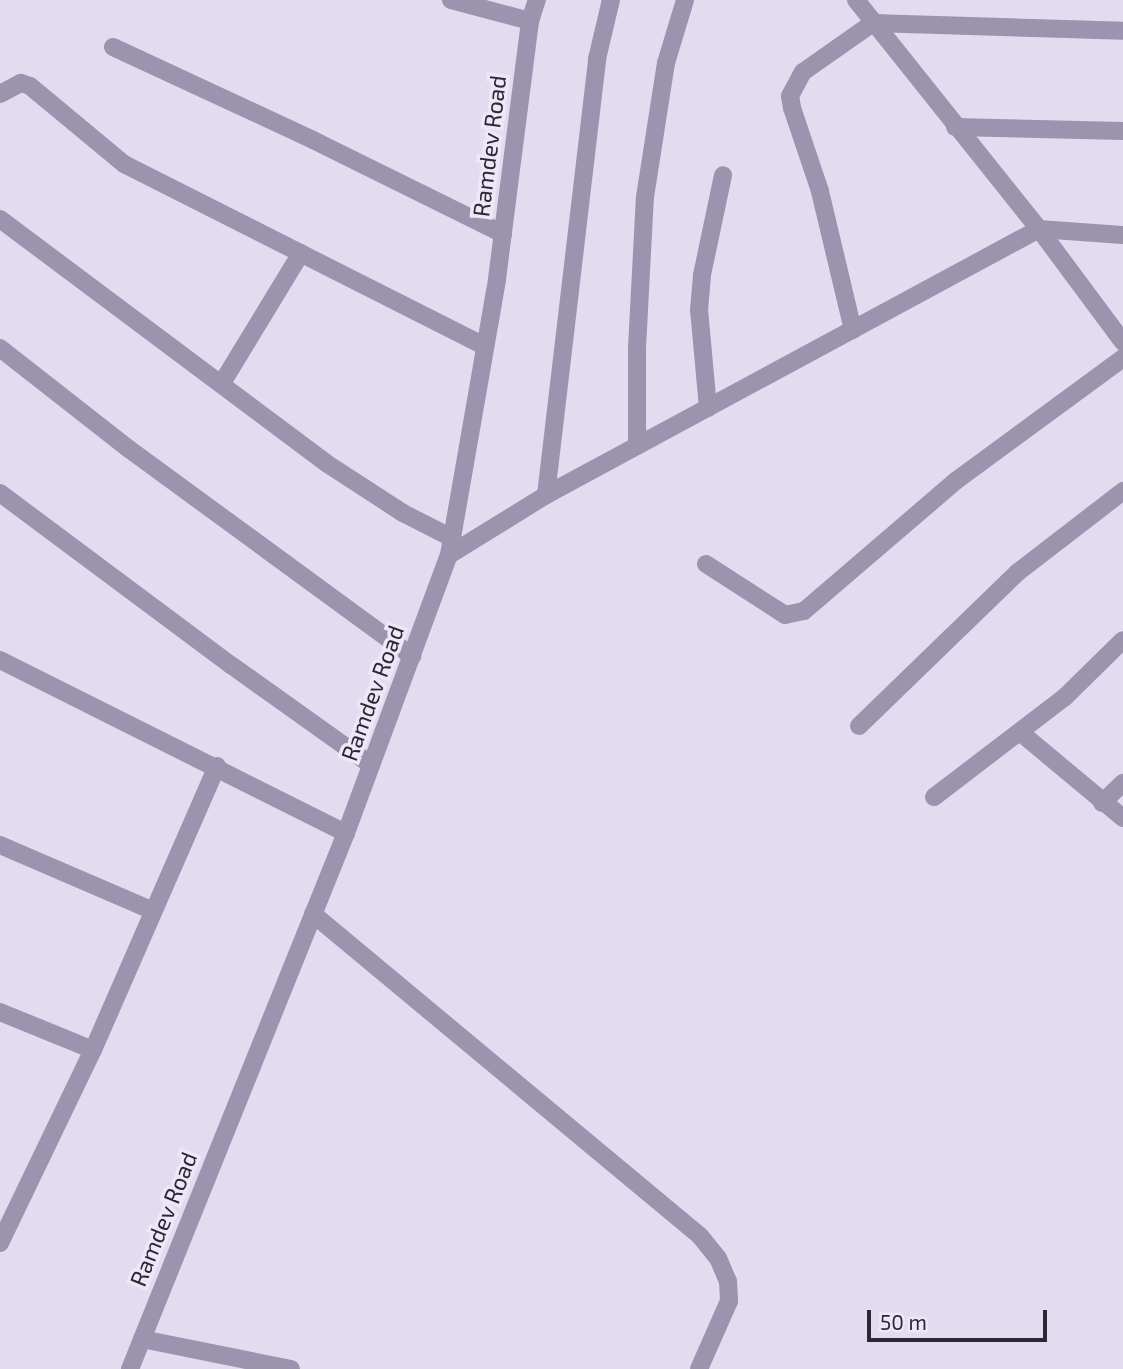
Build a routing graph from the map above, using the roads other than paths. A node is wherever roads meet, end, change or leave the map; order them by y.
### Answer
1 (451, 0) edge
2 (537, 0) edge
3 (611, 0) edge
4 (685, 0) edge
5 (856, 0) edge
6 (530, 22) junction
7 (873, 23) junction
8 (1123, 32) edge
9 (113, 47) dead end
10 (0, 94) edge
11 (955, 127) junction
12 (1123, 131) edge
13 (723, 175) dead end
14 (0, 219) edge
15 (1039, 229) junction
16 (503, 234) junction
17 (1123, 235) edge
18 (301, 253) junction
19 (853, 330) junction
20 (1123, 342) edge
21 (485, 346) junction
22 (0, 348) edge
23 (1123, 358) edge
24 (222, 383) junction
25 (708, 408) junction
26 (637, 446) junction
27 (1123, 491) edge
28 (0, 493) edge
29 (547, 495) junction
30 (450, 547) junction
31 (706, 564) dead end
32 (1123, 640) edge
33 (412, 656) junction
34 (0, 660) edge
35 (859, 726) dead end
36 (1021, 733) junction
37 (371, 765) junction
38 (217, 766) junction
39 (1123, 783) edge
40 (934, 797) dead end
41 (1102, 803) junction
42 (1123, 818) edge
43 (346, 833) junction
44 (0, 845) edge
45 (153, 911) junction
46 (313, 914) junction
47 (0, 1012) edge
48 (93, 1049) junction
49 (0, 1243) edge
50 (142, 1339) junction
51 (130, 1369) edge
52 (291, 1369) edge
53 (699, 1369) edge

1 - 6 street
2 - 6 street, Ramdev Road
3 - 29 street
4 - 26 street
5 - 7 street
6 - 16 street, Ramdev Road
7 - 8 street
7 - 11 street
7 - 19 street
9 - 16 street
10 - 18 street
11 - 12 street
11 - 15 street
13 - 25 street
14 - 24 street
15 - 17 street
15 - 19 street
15 - 20 street
16 - 21 street, Ramdev Road
18 - 21 street
18 - 24 street
19 - 25 street
21 - 30 street, Ramdev Road
22 - 33 street
23 - 31 street
24 - 30 street
25 - 26 street
26 - 29 street
27 - 35 street
28 - 37 street
29 - 30 street
30 - 33 street, Ramdev Road
32 - 36 street
33 - 37 street, Ramdev Road
34 - 38 street
36 - 40 street
36 - 41 street
37 - 43 street, Ramdev Road
38 - 43 street
38 - 45 street
39 - 41 street
41 - 42 street
43 - 46 street, Ramdev Road
44 - 45 street
45 - 48 street
46 - 50 street, Ramdev Road
46 - 53 street
47 - 48 street
48 - 49 street
50 - 51 street, Ramdev Road
50 - 52 street

